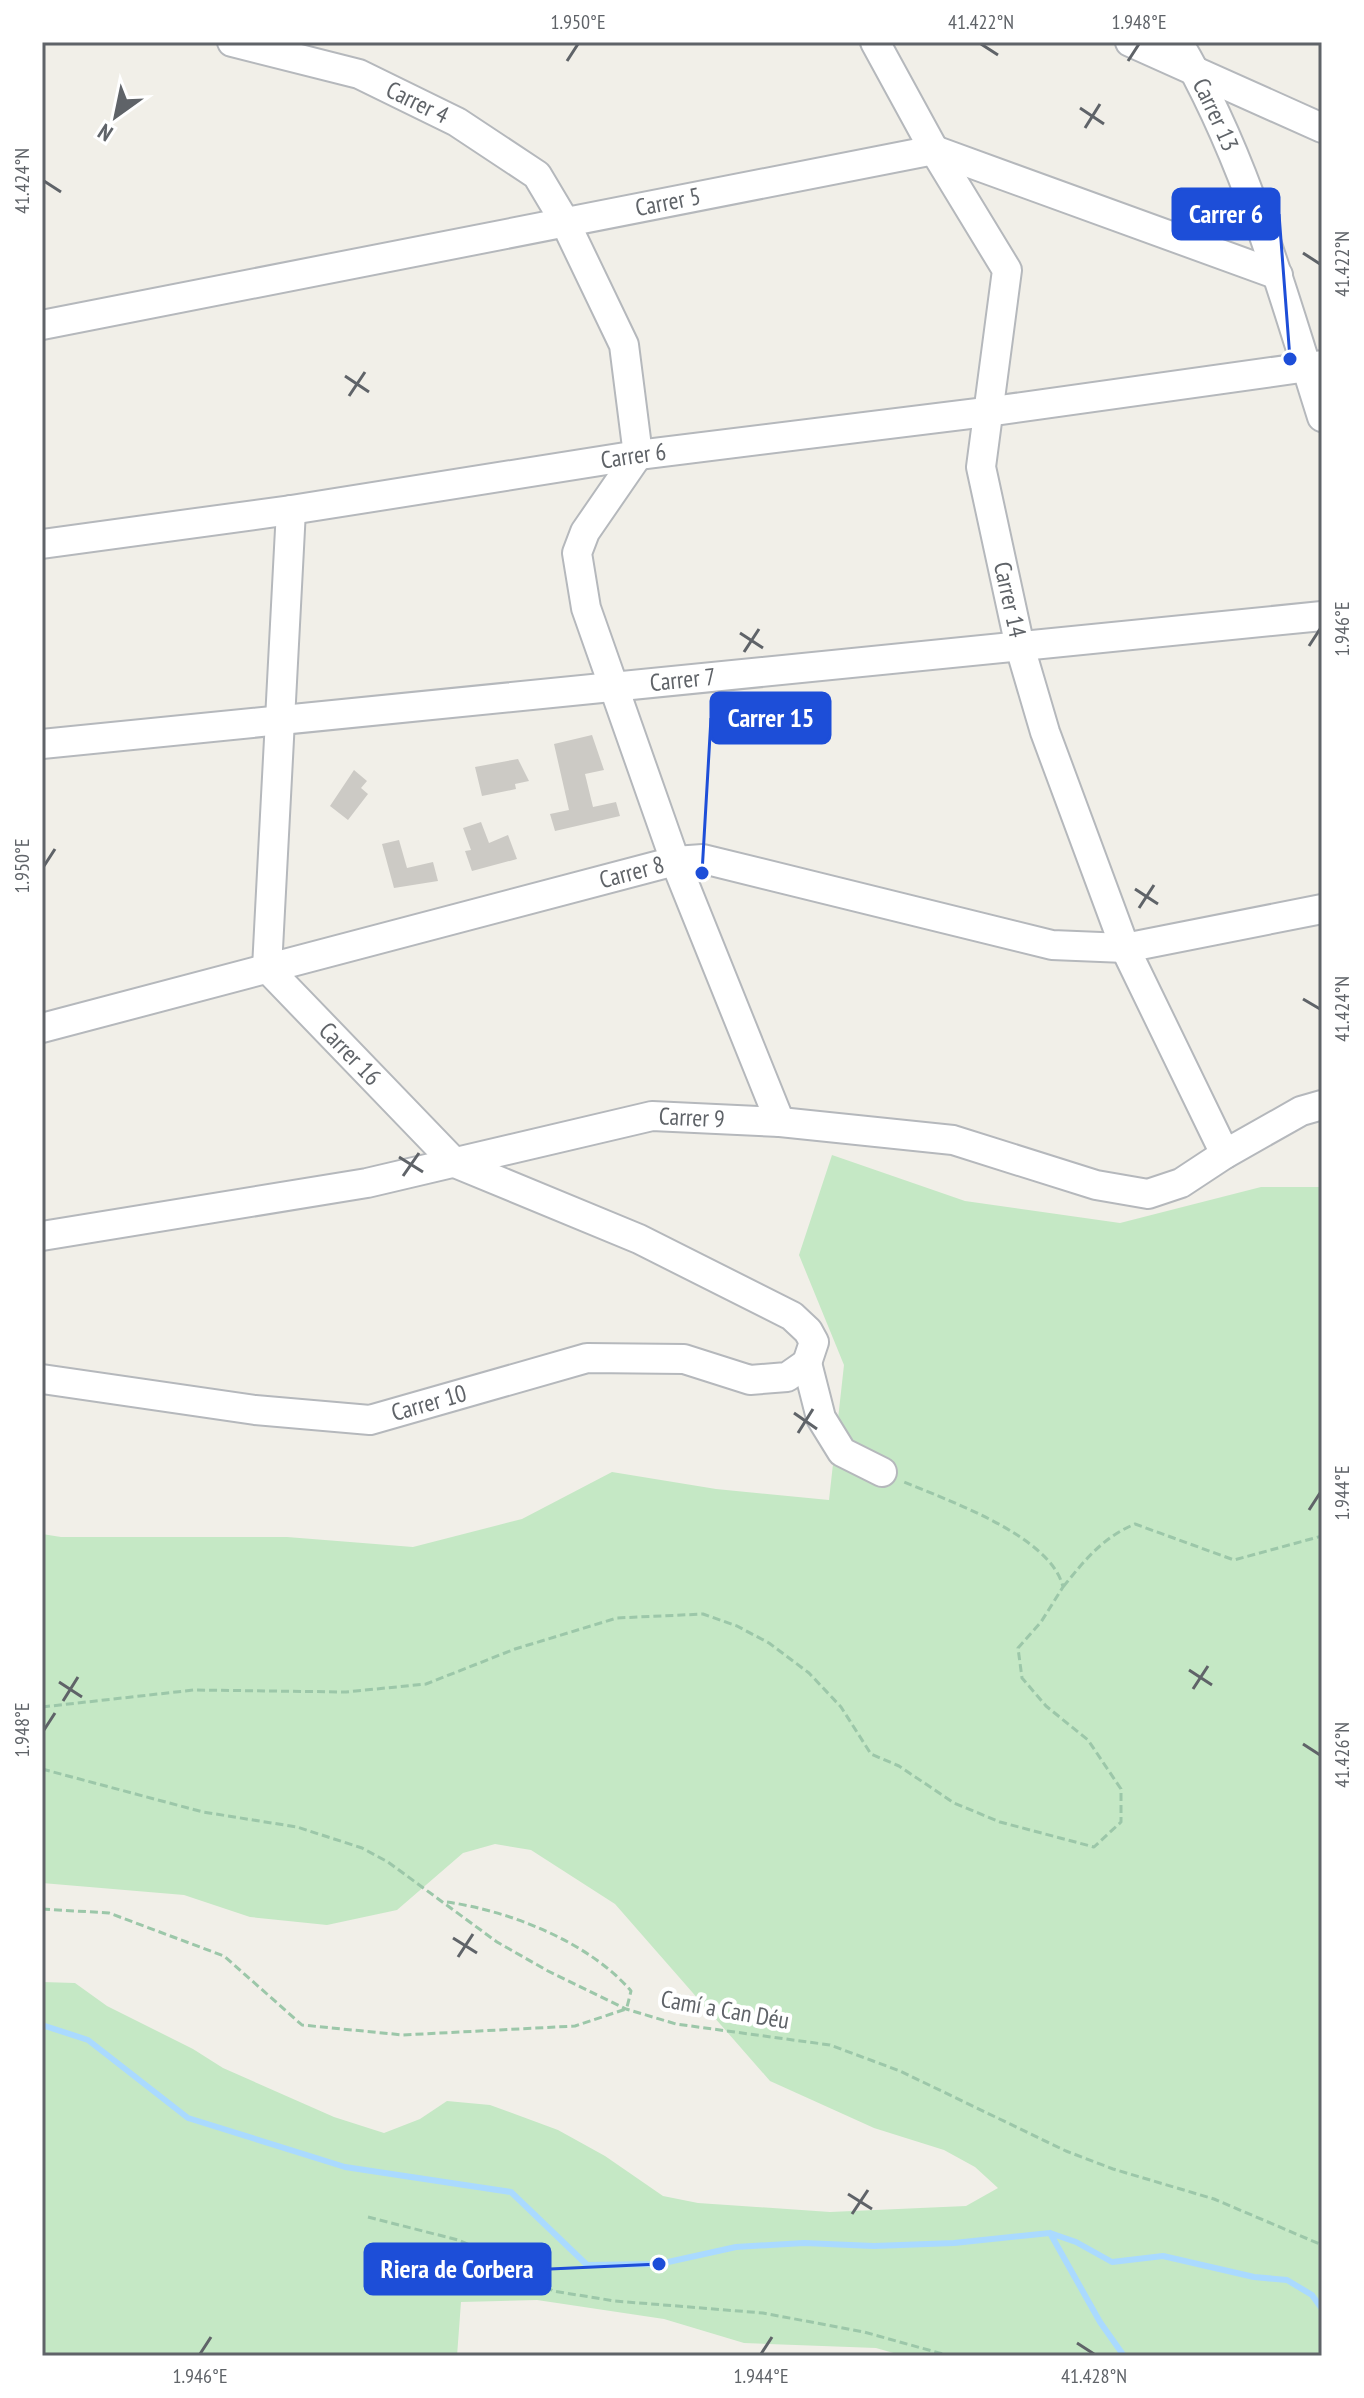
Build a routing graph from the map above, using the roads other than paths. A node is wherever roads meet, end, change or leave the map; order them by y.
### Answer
1 (232, 42) edge
2 (875, 42) edge
3 (1130, 42) edge
4 (1178, 42) edge
5 (1196, 73) junction
6 (1322, 128) edge
7 (934, 150) junction
8 (565, 222) junction
9 (1278, 275) junction
10 (42, 325) edge
11 (1314, 366) edge
12 (986, 412) junction
13 (1322, 417) edge
14 (638, 455) junction
15 (291, 510) junction
16 (42, 544) edge
17 (1322, 616) edge
18 (1020, 647) junction
19 (614, 687) junction
20 (282, 721) junction
21 (42, 744) edge
22 (675, 861) junction
23 (1322, 909) edge
24 (1125, 948) junction
25 (267, 968) junction
26 (42, 1028) edge
27 (1322, 1105) edge
28 (780, 1122) junction
29 (1225, 1154) junction
30 (455, 1163) junction
31 (42, 1236) edge
32 (807, 1363) junction
33 (42, 1379) edge
34 (882, 1472) road end

1 - 8 street, Carrer 4
2 - 7 street, Carrer 14
3 - 5 street
4 - 5 street, Carrer 13
5 - 6 street
5 - 9 street, Carrer 13
7 - 8 street, Carrer 5
7 - 9 street
7 - 12 street, Carrer 14
8 - 10 street, Carrer 5
8 - 14 street, Carrer 4
9 - 11 street, Carrer 13
11 - 12 street, Carrer 6
11 - 13 street, Carrer 13
12 - 14 street, Carrer 6
12 - 18 street, Carrer 14
14 - 15 street, Carrer 6
14 - 19 street
15 - 16 street, Carrer 6
15 - 20 street
17 - 18 street, Carrer 7
18 - 19 street, Carrer 7
18 - 24 street, Carrer 14
19 - 20 street, Carrer 7
19 - 22 street
20 - 21 street, Carrer 7
20 - 25 street
22 - 24 street, Carrer 8
22 - 25 street, Carrer 8
22 - 28 street
23 - 24 street, Carrer 8
24 - 29 street, Carrer 14
25 - 26 street, Carrer 8
25 - 30 street, Carrer 16
27 - 29 street, Carrer 9
28 - 29 street, Carrer 9
28 - 30 street, Carrer 9
30 - 31 street, Carrer 9
30 - 32 street, Carrer 16
32 - 33 street, Carrer 10
32 - 34 street

